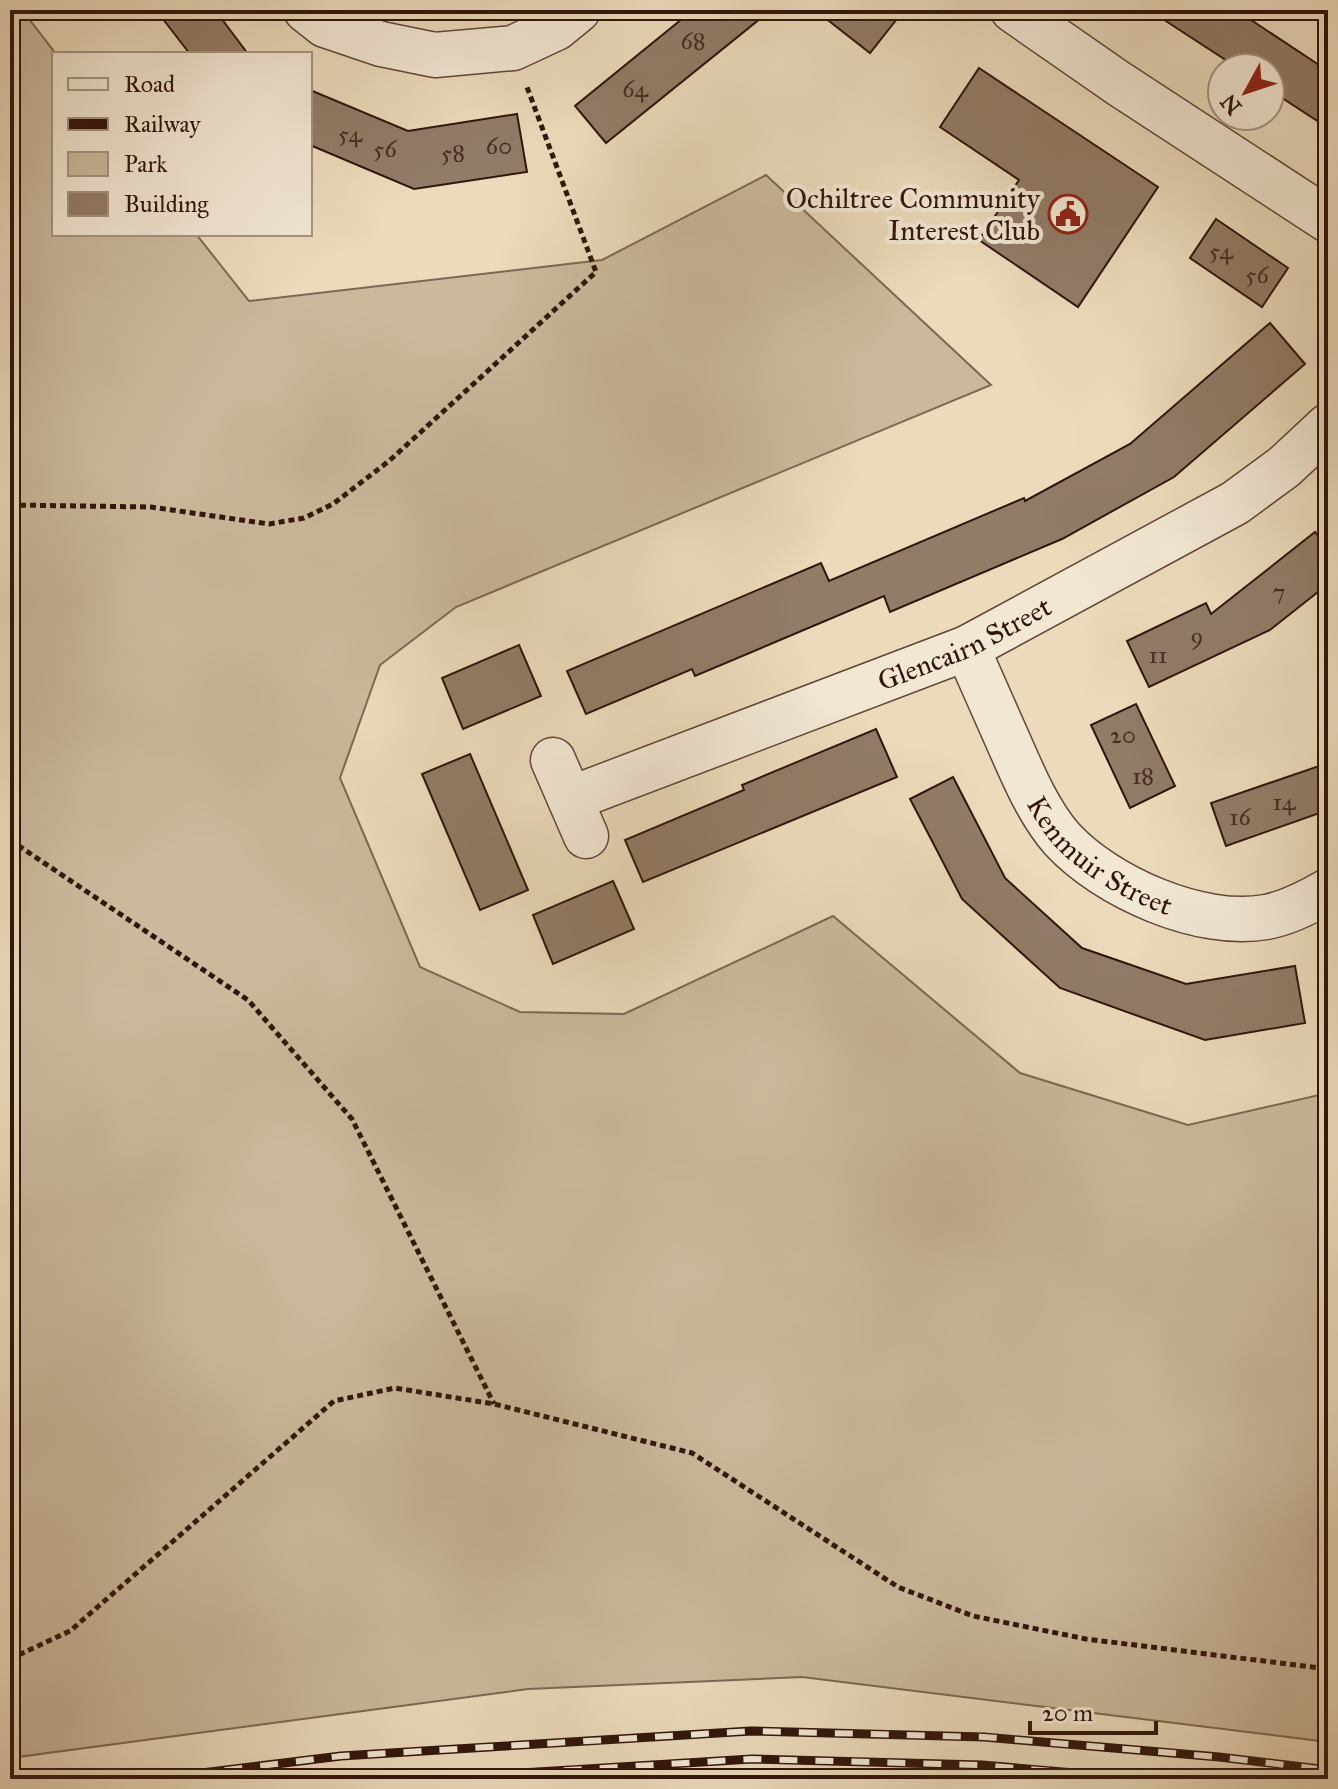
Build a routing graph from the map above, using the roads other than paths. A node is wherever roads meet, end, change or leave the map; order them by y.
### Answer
1 (306, 10) edge
2 (578, 10) edge
3 (1013, 10) edge
4 (1328, 220) edge
5 (1328, 426) edge
6 (967, 648) junction
7 (569, 798) dead end
8 (1328, 891) edge

1 - 2 street
3 - 4 street
5 - 6 street, Glencairn Street
6 - 7 street, Glencairn Street
6 - 8 street, Kenmuir Street

